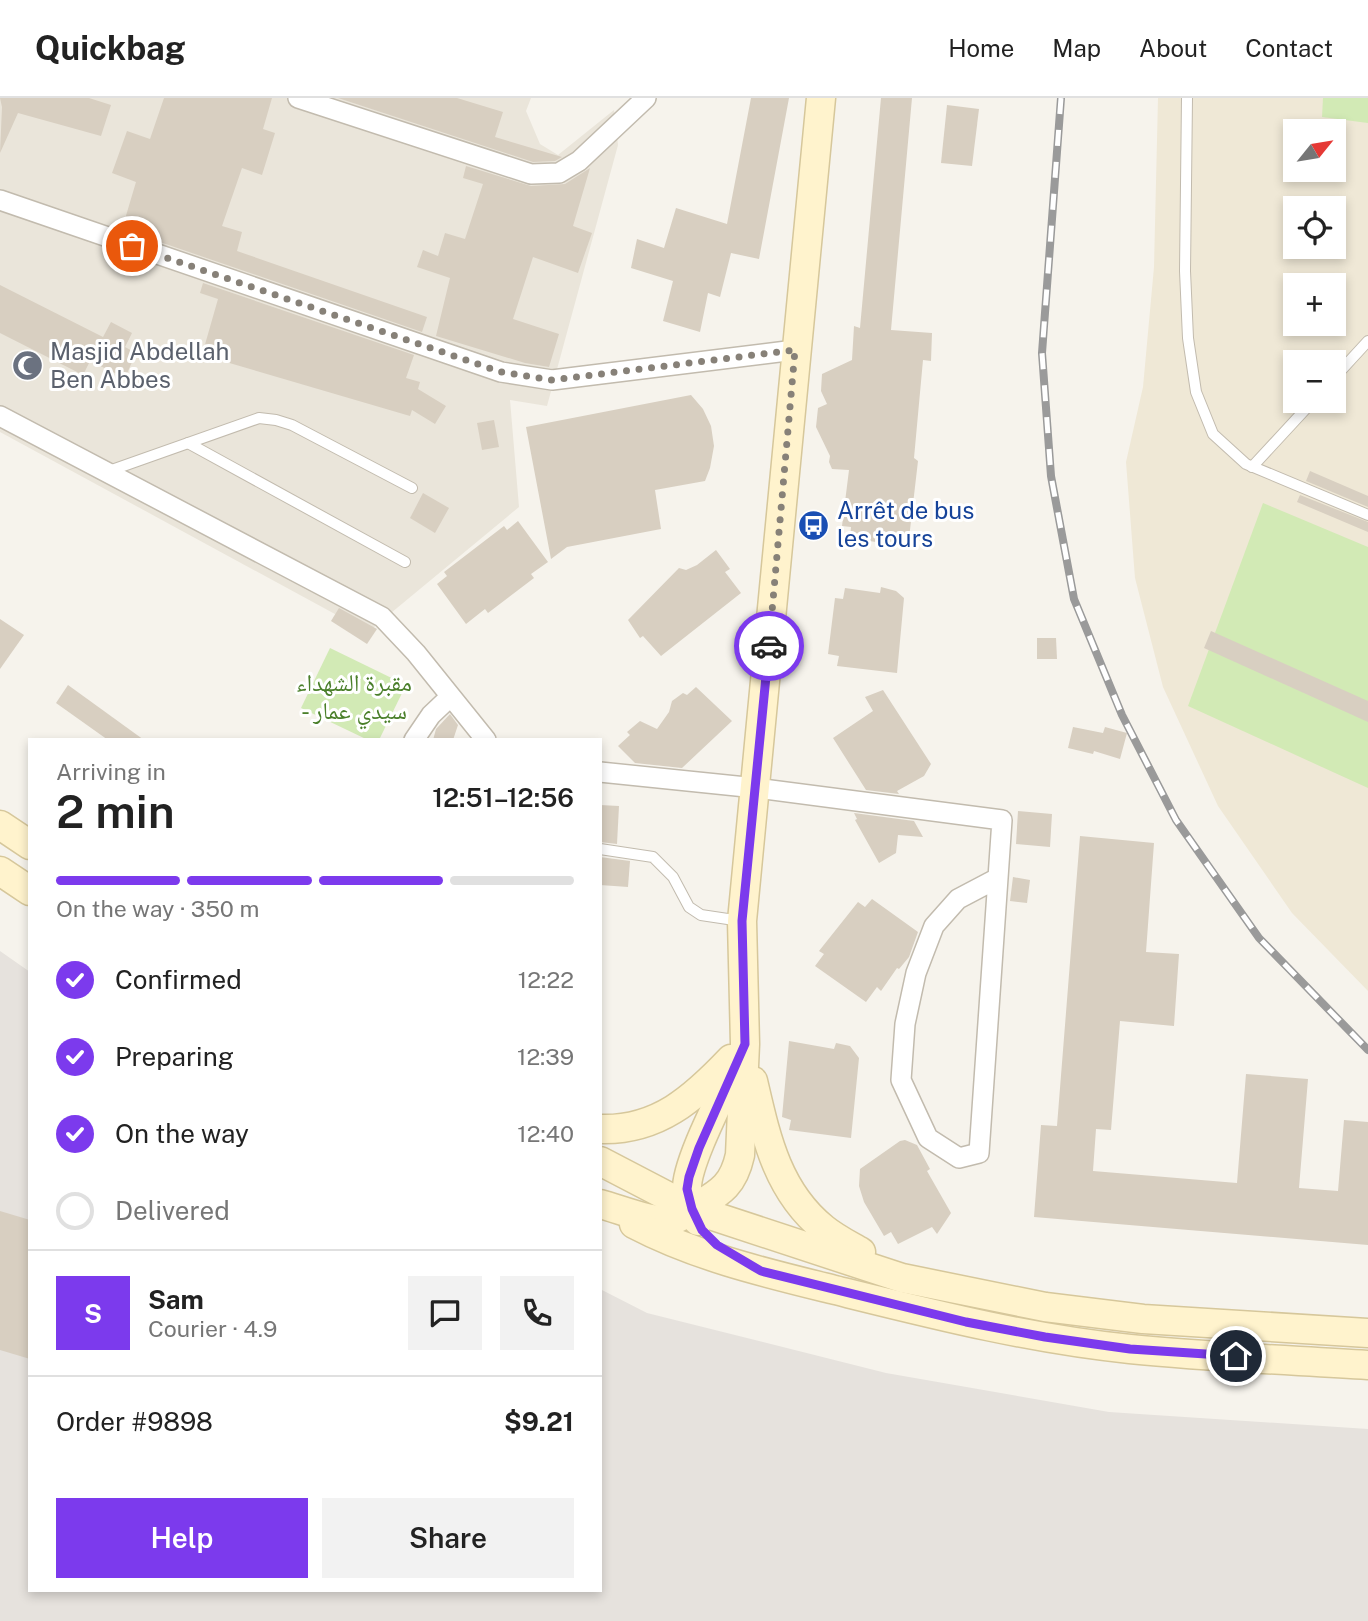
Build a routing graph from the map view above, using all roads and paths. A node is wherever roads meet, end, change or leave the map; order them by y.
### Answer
1 (298, 98) edge
2 (646, 98) edge
3 (821, 98) edge
4 (1187, 98) edge
5 (0, 200) edge
6 (1368, 341) edge
7 (795, 350) junction
8 (1346, 365) edge
9 (1302, 413) edge
10 (0, 415) edge
11 (188, 443) junction
12 (1252, 467) junction
13 (106, 472) junction
14 (412, 488) dead end
15 (1368, 515) edge
16 (405, 562) dead end
17 (450, 697) junction
18 (415, 738) edge
19 (484, 738) edge
20 (602, 772) edge
21 (756, 788) junction
22 (0, 825) edge
23 (28, 844) edge
24 (602, 849) edge
25 (0, 871) edge
26 (996, 879) junction
27 (28, 890) edge
28 (742, 921) junction
29 (745, 1044) junction
30 (602, 1129) edge
31 (602, 1162) edge
32 (602, 1206) edge
33 (602, 1207) edge
34 (692, 1209) junction
35 (761, 1271) junction
36 (902, 1278) junction
37 (1368, 1333) edge
38 (1368, 1365) edge

1 - 2 street
3 - 7 main road
4 - 12 lane
5 - 7 street
6 - 8 lane
7 - 21 main road
9 - 12 lane
10 - 13 street
11 - 13 lane
11 - 14 lane
11 - 16 lane
12 - 15 lane
13 - 17 street
17 - 18 street
17 - 19 street
20 - 21 street
21 - 26 street
21 - 28 main road
22 - 23 main road
24 - 28 lane
25 - 27 main road
26 - 26 street
28 - 29 main road
29 - 30 main road
29 - 34 main road
29 - 34 main road
29 - 36 main road
31 - 34 main road
32 - 34 main road
33 - 35 main road
34 - 35 main road
34 - 36 main road
35 - 38 main road
36 - 37 main road

